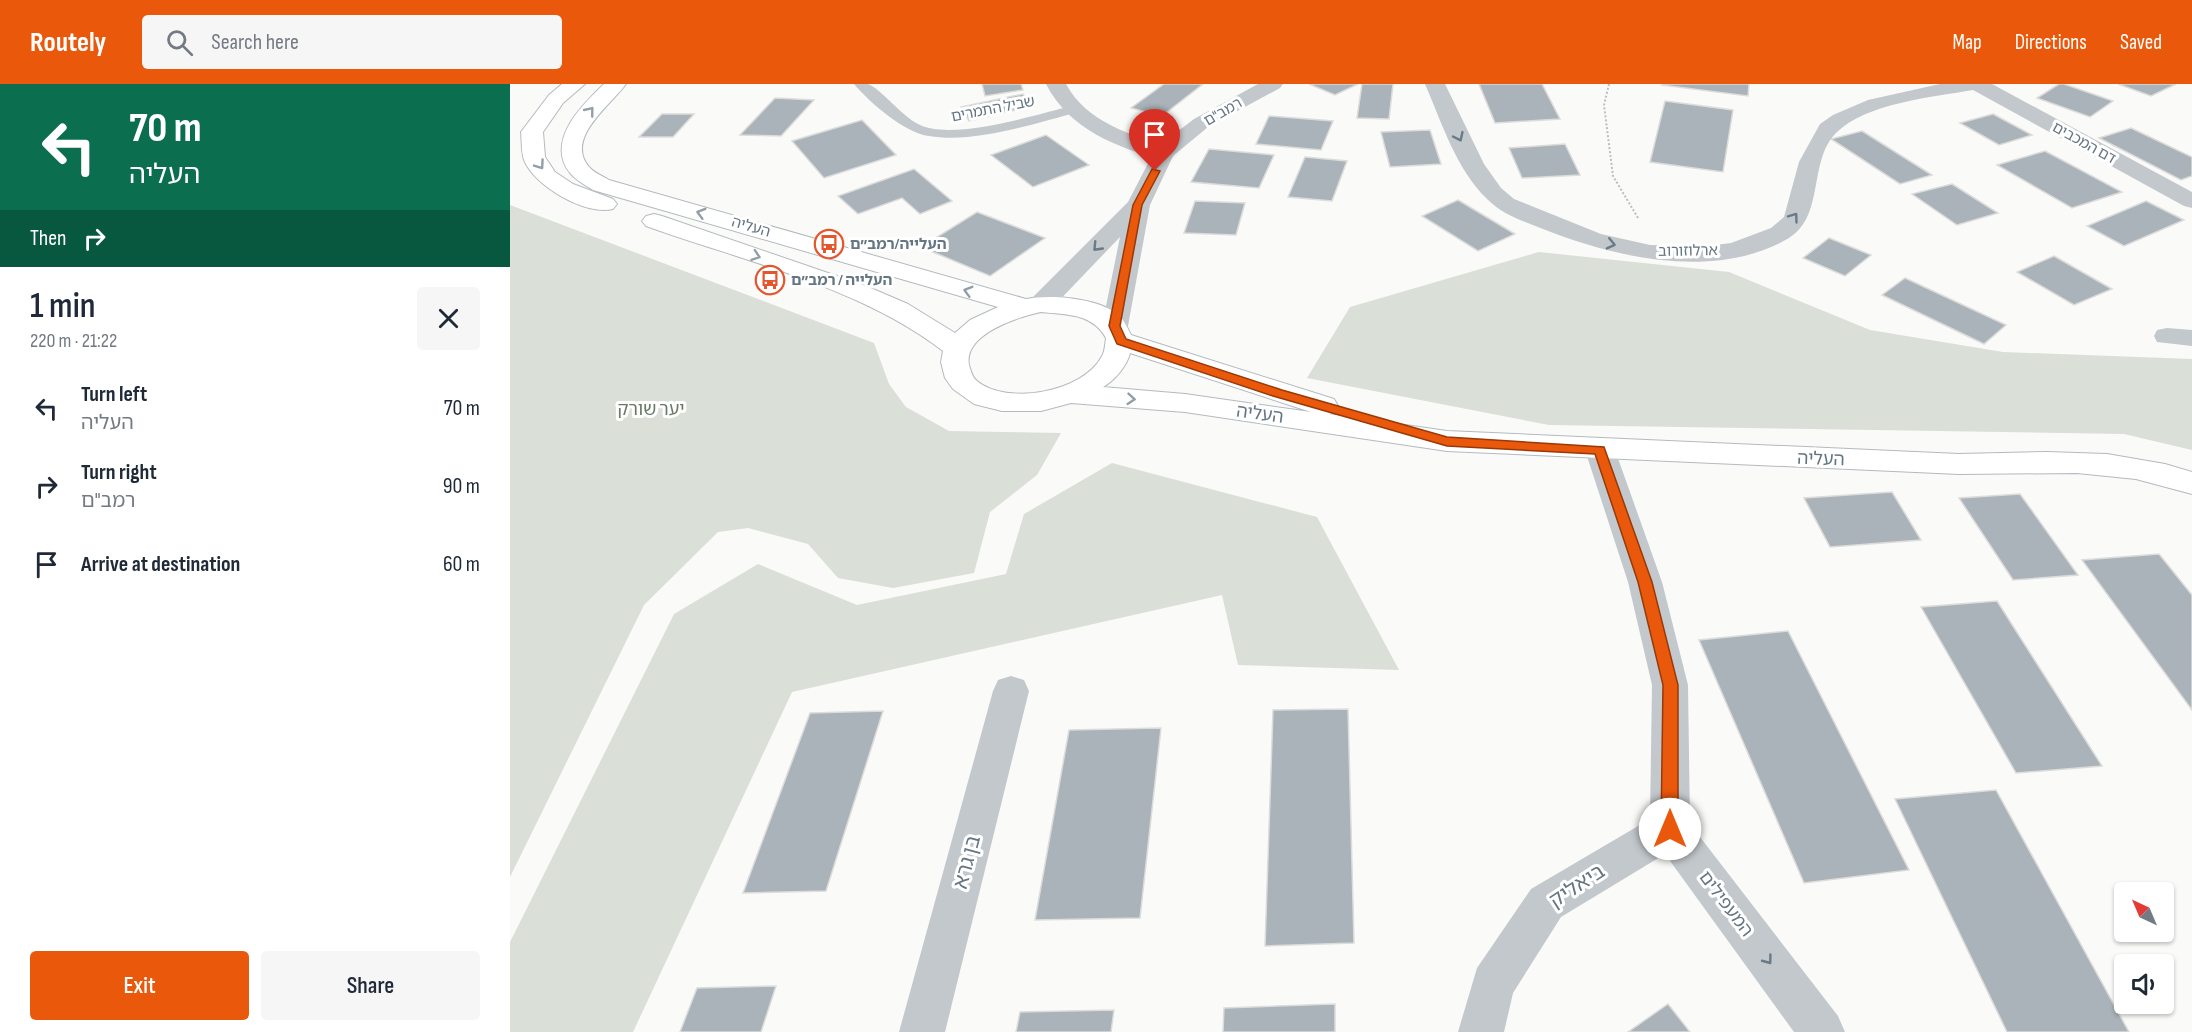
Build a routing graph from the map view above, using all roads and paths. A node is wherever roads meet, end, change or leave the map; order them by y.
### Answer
1 (575, 84) edge
2 (616, 84) edge
3 (860, 84) edge
4 (1056, 84) edge
5 (1273, 84) edge
6 (1435, 84) edge
7 (1609, 84) edge
8 (1976, 84) edge
9 (1075, 109) junction
10 (1164, 153) junction
11 (2192, 201) edge
12 (1138, 205) junction
13 (1658, 252) junction
14 (1033, 305) junction
15 (1118, 334) junction
16 (958, 349) junction
17 (1073, 394) junction
18 (1447, 441) junction
19 (1600, 450) junction
20 (2192, 483) edge
21 (1011, 691) dead end
22 (1670, 829) junction
23 (922, 1032) edge
24 (1481, 1032) edge
25 (1822, 1032) edge

1 -> 16 main road, העליה
14 -> 2 main road, העליה
3 - 9 lane, שביל התמרים
4 - 9 street
5 - 10 street, רמב"ם
6 -> 13 street, ארלוזורוב
7 - 13 path
8 - 11 street, דם המכבים
13 -> 8 street, ארלוזורוב
9 - 10 street
10 - 12 street, רמב"ם
12 -> 14 street, רמב"ם
12 - 15 street, רמב"ם
14 - 15 main road
14 - 16 main road
15 - 17 main road
15 - 18 main road, העליה
16 - 17 main road
17 -> 18 main road, העליה
18 - 19 main road, העליה
19 - 20 main road, העליה
19 - 22 street
21 - 23 street, בן גרא
22 - 24 street, ביאליק
22 -> 25 street, המעפילים

